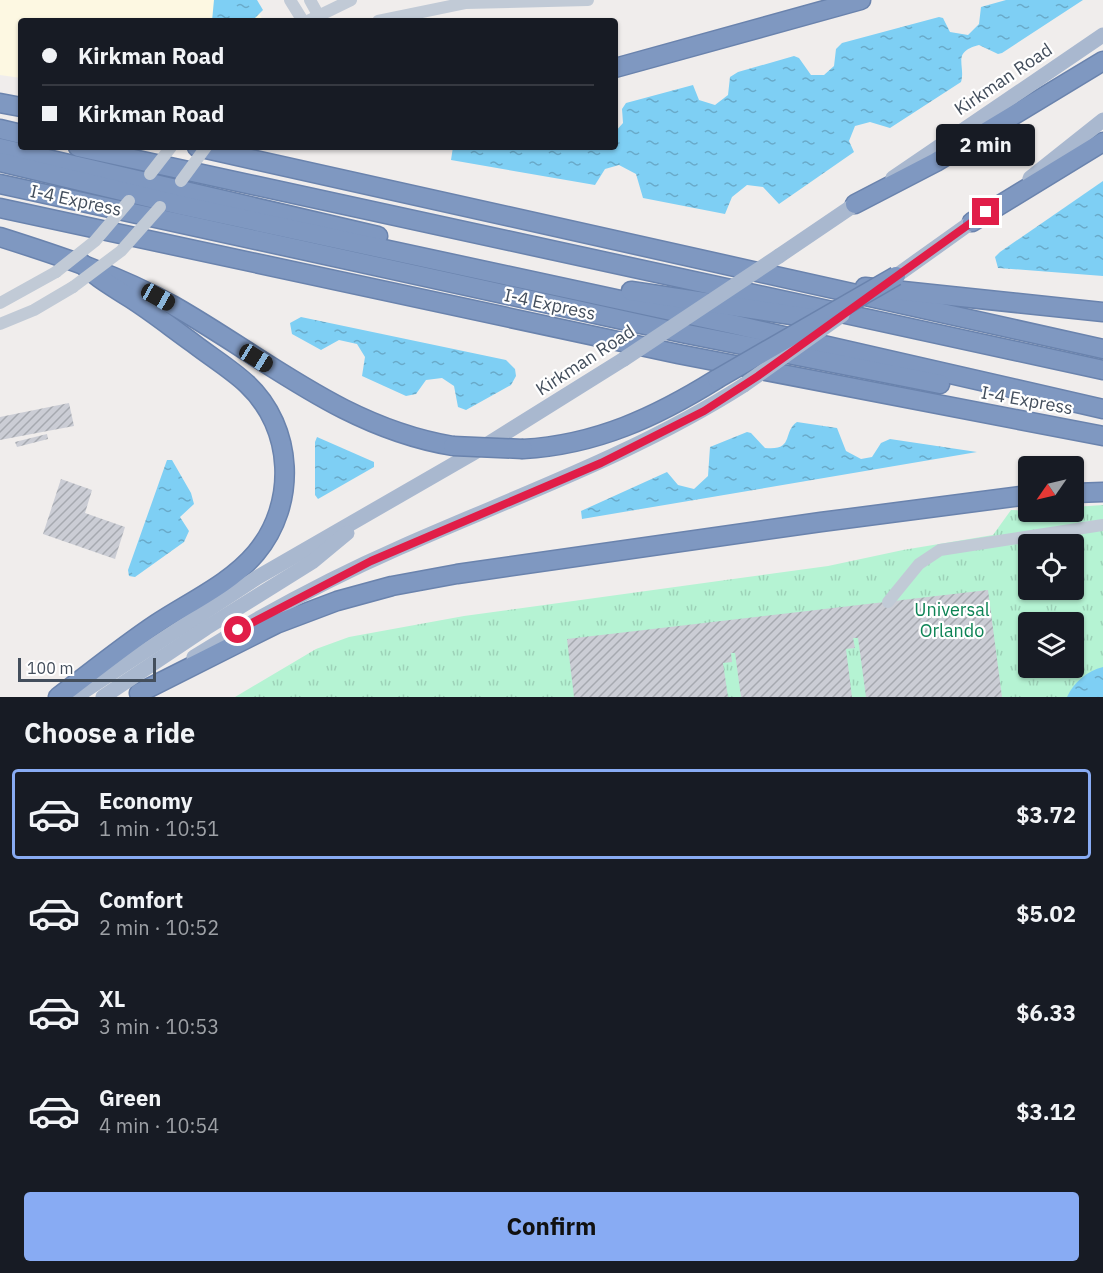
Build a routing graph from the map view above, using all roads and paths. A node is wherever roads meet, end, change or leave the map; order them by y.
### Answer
1 (290, 0) edge
2 (310, 0) edge
3 (351, 0) edge
4 (588, 0) edge
5 (861, 0) edge
6 (311, 18) edge
7 (313, 18) edge
8 (317, 18) edge
9 (392, 18) edge
10 (1103, 35) edge
11 (1103, 61) edge
12 (618, 67) edge
13 (0, 103) edge
14 (18, 106) edge
15 (1103, 120) edge
16 (0, 129) edge
17 (18, 133) edge
18 (1103, 142) edge
19 (0, 148) edge
20 (92, 150) edge
21 (169, 150) edge
22 (204, 150) edge
23 (210, 150) edge
24 (0, 162) edge
25 (0, 184) edge
26 (140, 187) junction
27 (170, 194) junction
28 (855, 204) junction
29 (0, 208) edge
30 (972, 222) junction
31 (0, 237) edge
32 (79, 261) junction
33 (896, 276) junction
34 (777, 278) junction
35 (0, 303) edge
36 (1103, 312) edge
37 (0, 324) edge
38 (936, 334) junction
39 (1103, 349) edge
40 (1103, 370) edge
41 (1103, 411) edge
42 (1103, 436) edge
43 (1103, 492) edge
44 (1084, 493) edge
45 (1018, 496) edge
46 (388, 502) junction
47 (1103, 525) edge
48 (888, 602) dead end
49 (136, 695) edge
50 (58, 697) edge
51 (75, 697) edge
52 (103, 697) edge

1 - 6 street
2 - 7 street
3 - 8 street
4 - 9 street
5 - 12 highway
10 - 28 main road, Kirkman Road
11 - 28 highway
13 - 14 highway
15 - 30 main road
16 - 17 highway
18 - 30 highway
19 - 26 highway
20 - 38 highway
21 - 26 street, bridge
22 - 27 street, bridge
23 - 34 highway
24 - 26 highway
25 - 41 highway, I-4 Express
26 - 27 highway
26 - 35 street, bridge
27 - 37 street, bridge
27 - 38 highway
27 - 41 highway
28 - 46 main road, Kirkman Road, bridge
29 - 42 highway
30 - 33 main road
31 - 32 highway
32 - 33 highway, bridge
32 - 50 highway
33 - 49 main road, bridge
34 - 36 highway
34 - 39 highway
38 - 40 highway
43 - 44 highway
45 - 49 highway
46 - 51 main road, Kirkman Road
46 - 52 main road
47 - 48 street

